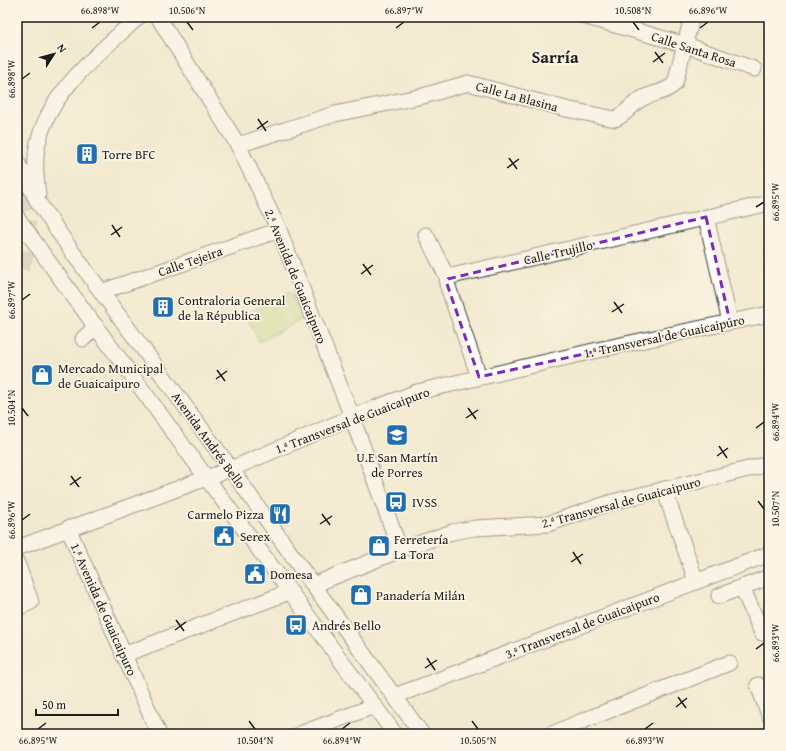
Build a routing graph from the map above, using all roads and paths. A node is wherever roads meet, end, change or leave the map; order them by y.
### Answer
1 (138, 17) edge
2 (159, 17) edge
3 (587, 17) edge
4 (692, 17) edge
5 (686, 45) junction
6 (754, 69) dead end
7 (238, 145) junction
8 (17, 162) edge
9 (38, 202) junction
10 (769, 203) edge
11 (17, 217) edge
12 (706, 217) junction
13 (279, 230) junction
14 (426, 235) dead end
15 (448, 279) junction
16 (101, 292) junction
17 (769, 314) edge
18 (730, 322) junction
19 (96, 326) junction
20 (83, 339) dead end
21 (479, 377) junction
22 (352, 417) junction
23 (769, 464) edge
24 (231, 469) junction
25 (206, 477) junction
26 (664, 489) junction
27 (68, 528) junction
28 (17, 548) edge
29 (400, 550) junction
30 (769, 554) edge
31 (17, 563) edge
32 (769, 576) edge
33 (696, 582) junction
34 (313, 585) junction
35 (742, 587) junction
36 (289, 592) junction
37 (720, 596) dead end
38 (17, 608) edge
39 (762, 633) dead end
40 (123, 655) junction
41 (729, 663) dead end
42 (758, 685) dead end
43 (394, 696) junction
44 (374, 706) junction
45 (769, 715) edge
46 (159, 734) edge
47 (300, 734) edge
48 (395, 734) edge
49 (422, 734) edge
50 (552, 734) edge

1 - 9 street
2 - 7 street, 2.ª Avenida de Guaicaipuro
3 - 5 street, Calle Santa Rosa
4 - 5 street, Calle La Blasina
5 - 6 street, Calle Santa Rosa
5 - 7 street, Calle La Blasina
7 - 13 street, 2.ª Avenida de Guaicaipuro
8 - 9 street, Avenida Andrés Bello
9 - 16 street, Avenida Andrés Bello
10 - 12 street, Calle Trujillo
11 - 19 street, Avenida Andrés Bello
12 - 15 street, Calle Trujillo
12 - 18 street
13 - 16 street, Calle Tejeira
13 - 22 street, 2.ª Avenida de Guaicaipuro
14 - 15 street
15 - 21 street
16 - 24 street, Avenida Andrés Bello
17 - 18 street, 1.ª Transversal de Guaicaipuro
18 - 21 street, 1.ª Transversal de Guaicaipuro
19 - 20 street
19 - 25 street, Avenida Andrés Bello
21 - 22 street, 1.ª Transversal de Guaicaipuro
22 - 24 street, 1.ª Transversal de Guaicaipuro
22 - 29 street, 2.ª Avenida de Guaicaipuro
23 - 26 street, 2.ª Transversal de Guaicaipuro
24 - 25 street, 1.ª Transversal de Guaicaipuro
24 - 34 street, Avenida Andrés Bello
25 - 27 street, 1.ª Transversal de Guaicaipuro
25 - 36 street, Avenida Andrés Bello
26 - 29 street, 2.ª Transversal de Guaicaipuro
26 - 33 street
27 - 28 street, 1.ª Transversal de Guaicaipuro
27 - 40 street, 1.ª Avenida de Guaicaipuro
29 - 34 street, 2.ª Transversal de Guaicaipuro
30 - 33 street, 3.ª Transversal de Guaicaipuro
31 - 38 street
32 - 35 street
33 - 43 street, 3.ª Transversal de Guaicaipuro
34 - 43 street, Avenida Andrés Bello
35 - 37 street
35 - 39 street
36 - 40 street
36 - 44 street, Avenida Andrés Bello
40 - 46 street, 1.ª Avenida de Guaicaipuro
41 - 50 street
42 - 45 street
43 - 49 street, Avenida Andrés Bello
44 - 47 street
44 - 48 street, Avenida Andrés Bello

